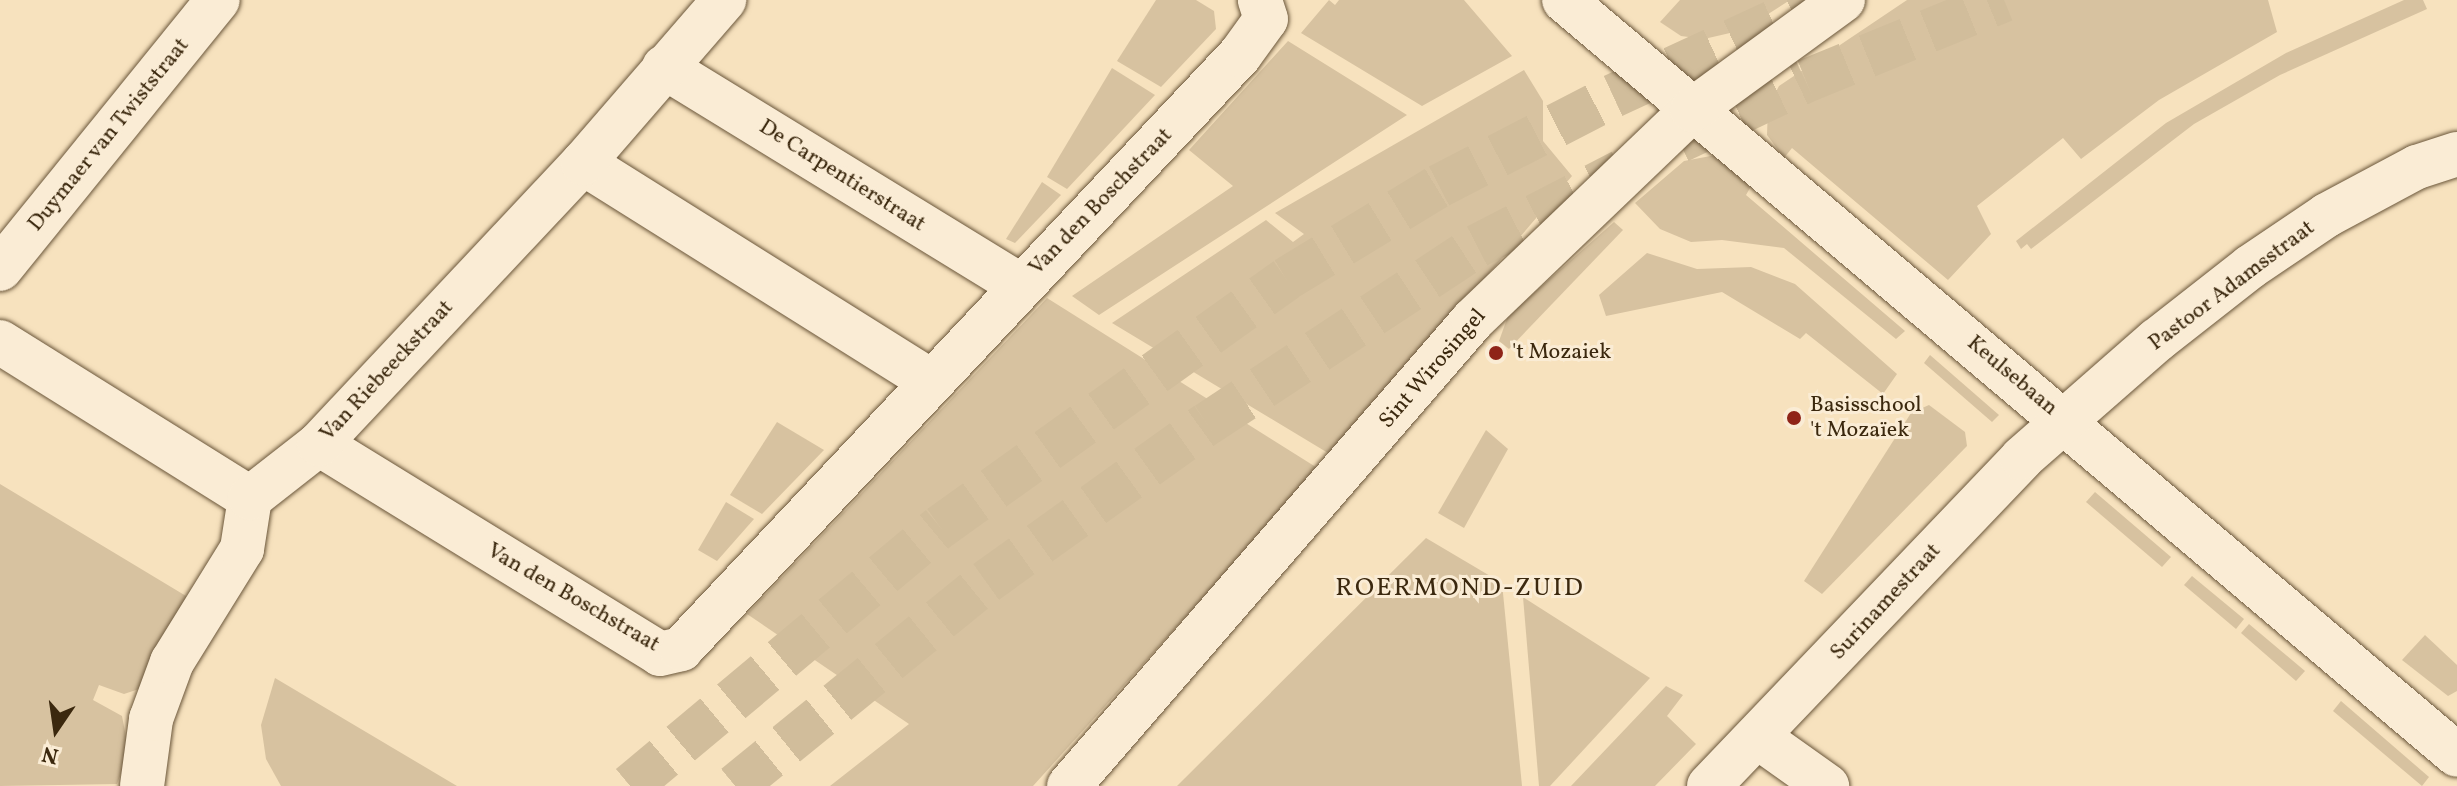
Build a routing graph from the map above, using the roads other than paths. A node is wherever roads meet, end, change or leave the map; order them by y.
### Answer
1 (218, 0) edge
2 (724, 0) edge
3 (1564, 0) edge
4 (1843, 0) edge
5 (1263, 9) edge
6 (664, 67) junction
7 (1692, 110) junction
8 (2457, 154) edge
9 (583, 163) junction
10 (0, 269) edge
11 (1021, 286) junction
12 (0, 342) edge
13 (932, 382) junction
14 (2064, 419) junction
15 (319, 444) junction
16 (250, 498) junction
17 (1758, 737) junction
18 (2457, 755) edge
19 (142, 786) edge
20 (1069, 786) edge
21 (1709, 786) edge
22 (1827, 786) edge

1 - 10 street, Duymaer van Twiststraat
2 - 6 street, Van Riebeeckstraat
3 - 7 street, Keulsebaan
4 - 7 street, Sint Wirosingel
5 - 11 street, Van den Boschstraat
6 - 9 street, Van Riebeeckstraat
6 - 11 street, De Carpentierstraat
7 - 14 street, Keulsebaan
7 - 20 street, Sint Wirosingel
8 - 14 street, Pastoor Adamsstraat
9 - 13 street
9 - 15 street, Van Riebeeckstraat
11 - 13 street, Van den Boschstraat
12 - 16 street
13 - 15 street, Van den Boschstraat
14 - 17 street, Surinamestraat
14 - 18 street, Keulsebaan
15 - 16 street, Van Riebeeckstraat
16 - 19 street
17 - 21 street, Surinamestraat
17 - 22 street

